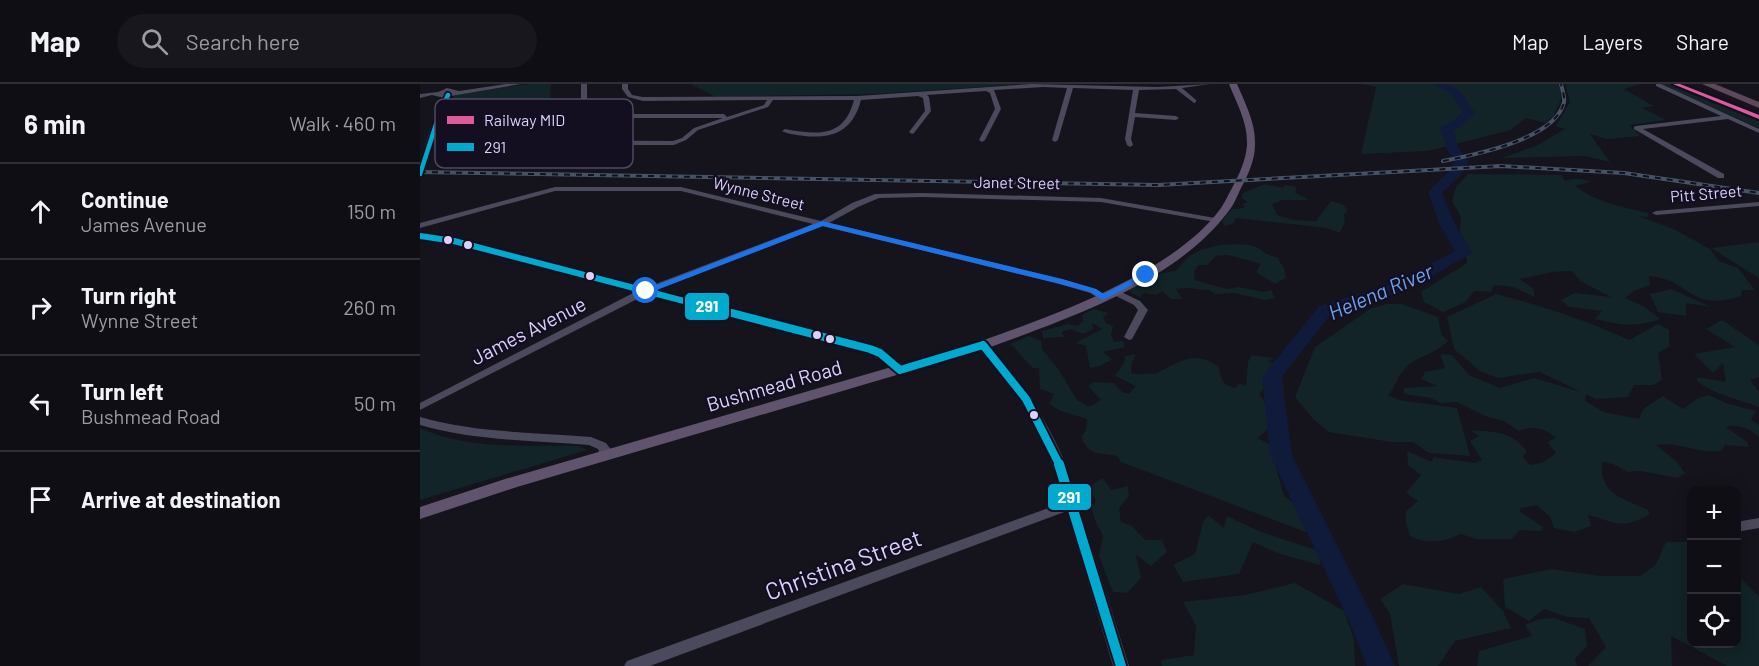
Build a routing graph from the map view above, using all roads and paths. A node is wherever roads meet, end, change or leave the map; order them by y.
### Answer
1 (518, 84) edge
2 (635, 84) edge
3 (1208, 84) edge
4 (1233, 84) edge
5 (1707, 84) edge
6 (504, 85) edge
7 (625, 85) edge
8 (1658, 85) edge
9 (1071, 86) junction
10 (1178, 88) junction
11 (987, 89) junction
12 (1136, 89) junction
13 (447, 91) edge
14 (920, 94) junction
15 (420, 97) edge
16 (858, 98) junction
17 (771, 99) junction
18 (1194, 101) dead end
19 (1759, 105) edge
20 (1133, 115) junction
21 (633, 116) edge
22 (732, 117) junction
23 (1730, 117) junction
24 (1176, 118) dead end
25 (435, 126) edge
26 (785, 131) dead end
27 (1759, 131) edge
28 (912, 132) dead end
29 (432, 134) junction
30 (435, 134) edge
31 (982, 140) dead end
32 (1055, 140) dead end
33 (633, 143) edge
34 (1130, 145) dead end
35 (420, 174) edge
36 (1722, 176) dead end
37 (1759, 204) edge
38 (1656, 213) dead end
39 (1215, 220) junction
40 (822, 223) junction
41 (422, 231) edge
42 (646, 291) junction
43 (1115, 292) junction
44 (1103, 298) junction
45 (1129, 337) dead end
46 (983, 345) junction
47 (900, 370) junction
48 (420, 407) edge
49 (420, 421) edge
50 (605, 455) junction
51 (1070, 505) junction
52 (420, 513) edge
53 (1759, 523) edge
54 (1741, 526) edge
55 (632, 666) edge
56 (1121, 666) edge

1 - 6 street
2 - 7 street
3 - 10 street
4 - 39 main road, Bushmead Road
5 - 19 highway
6 - 13 street
7 - 17 street
8 - 23 street
9 - 11 street
9 - 12 street
9 - 32 street
10 - 12 street
10 - 18 street
11 - 14 street
11 - 31 street
12 - 20 street
13 - 15 street
14 - 16 street
14 - 28 street
16 - 17 street
16 - 26 street
17 - 22 street
20 - 24 street
20 - 34 street
21 - 22 street
22 - 33 street
23 - 27 street
23 - 36 street
25 - 29 street
29 - 30 street
29 - 35 street
37 - 38 street, Pitt Street
39 - 40 street, Janet Street
39 - 43 main road, Bushmead Road
40 - 41 street, Wynne Street
40 - 42 street, James Avenue
40 - 44 street, Wynne Street
41 - 42 street
42 - 47 street
42 - 48 street, James Avenue
43 - 44 main road, Bushmead Road
43 - 45 street
44 - 46 main road, Bushmead Road
46 - 47 main road, Bushmead Road
46 - 51 street
47 - 50 main road, Bushmead Road
49 - 50 street
50 - 52 main road, Bushmead Road
51 - 55 street, Christina Street
51 - 56 street
53 - 54 street

